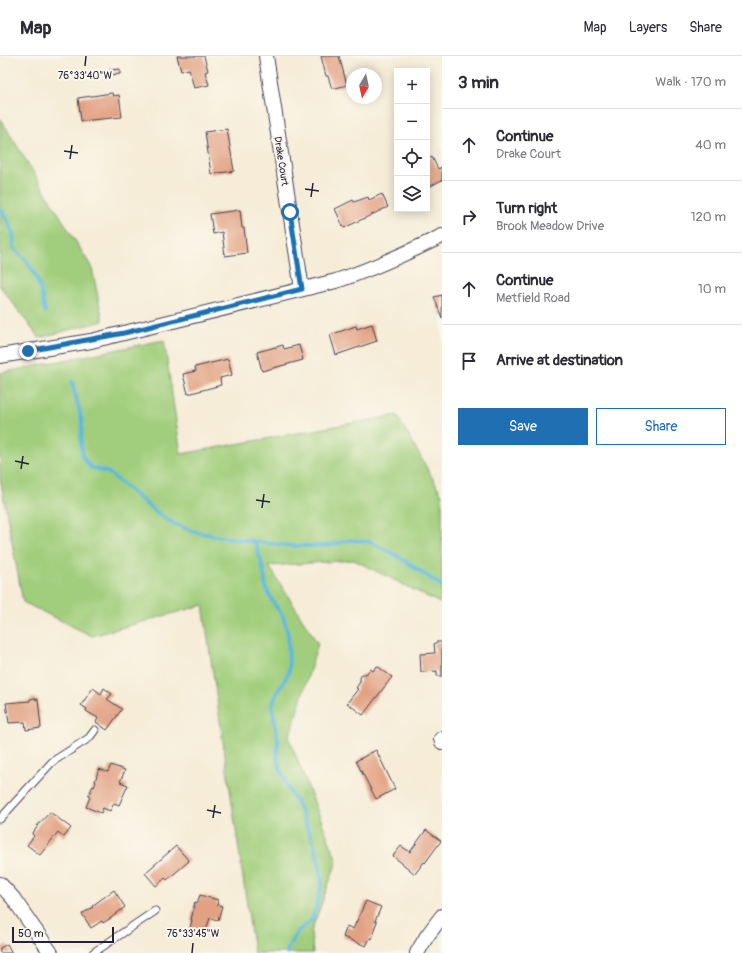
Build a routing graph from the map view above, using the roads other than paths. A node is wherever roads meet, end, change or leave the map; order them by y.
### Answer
1 (266, 56) edge
2 (442, 236) edge
3 (302, 289) junction
4 (0, 356) edge
5 (95, 730) dead end
6 (0, 819) edge
7 (0, 884) edge
8 (155, 911) dead end
9 (442, 916) edge
10 (51, 953) edge
11 (93, 953) edge
12 (416, 953) edge

1 - 3 street, Drake Court
2 - 3 street
3 - 4 street
5 - 6 lane
7 - 10 street
8 - 11 lane
9 - 12 street

